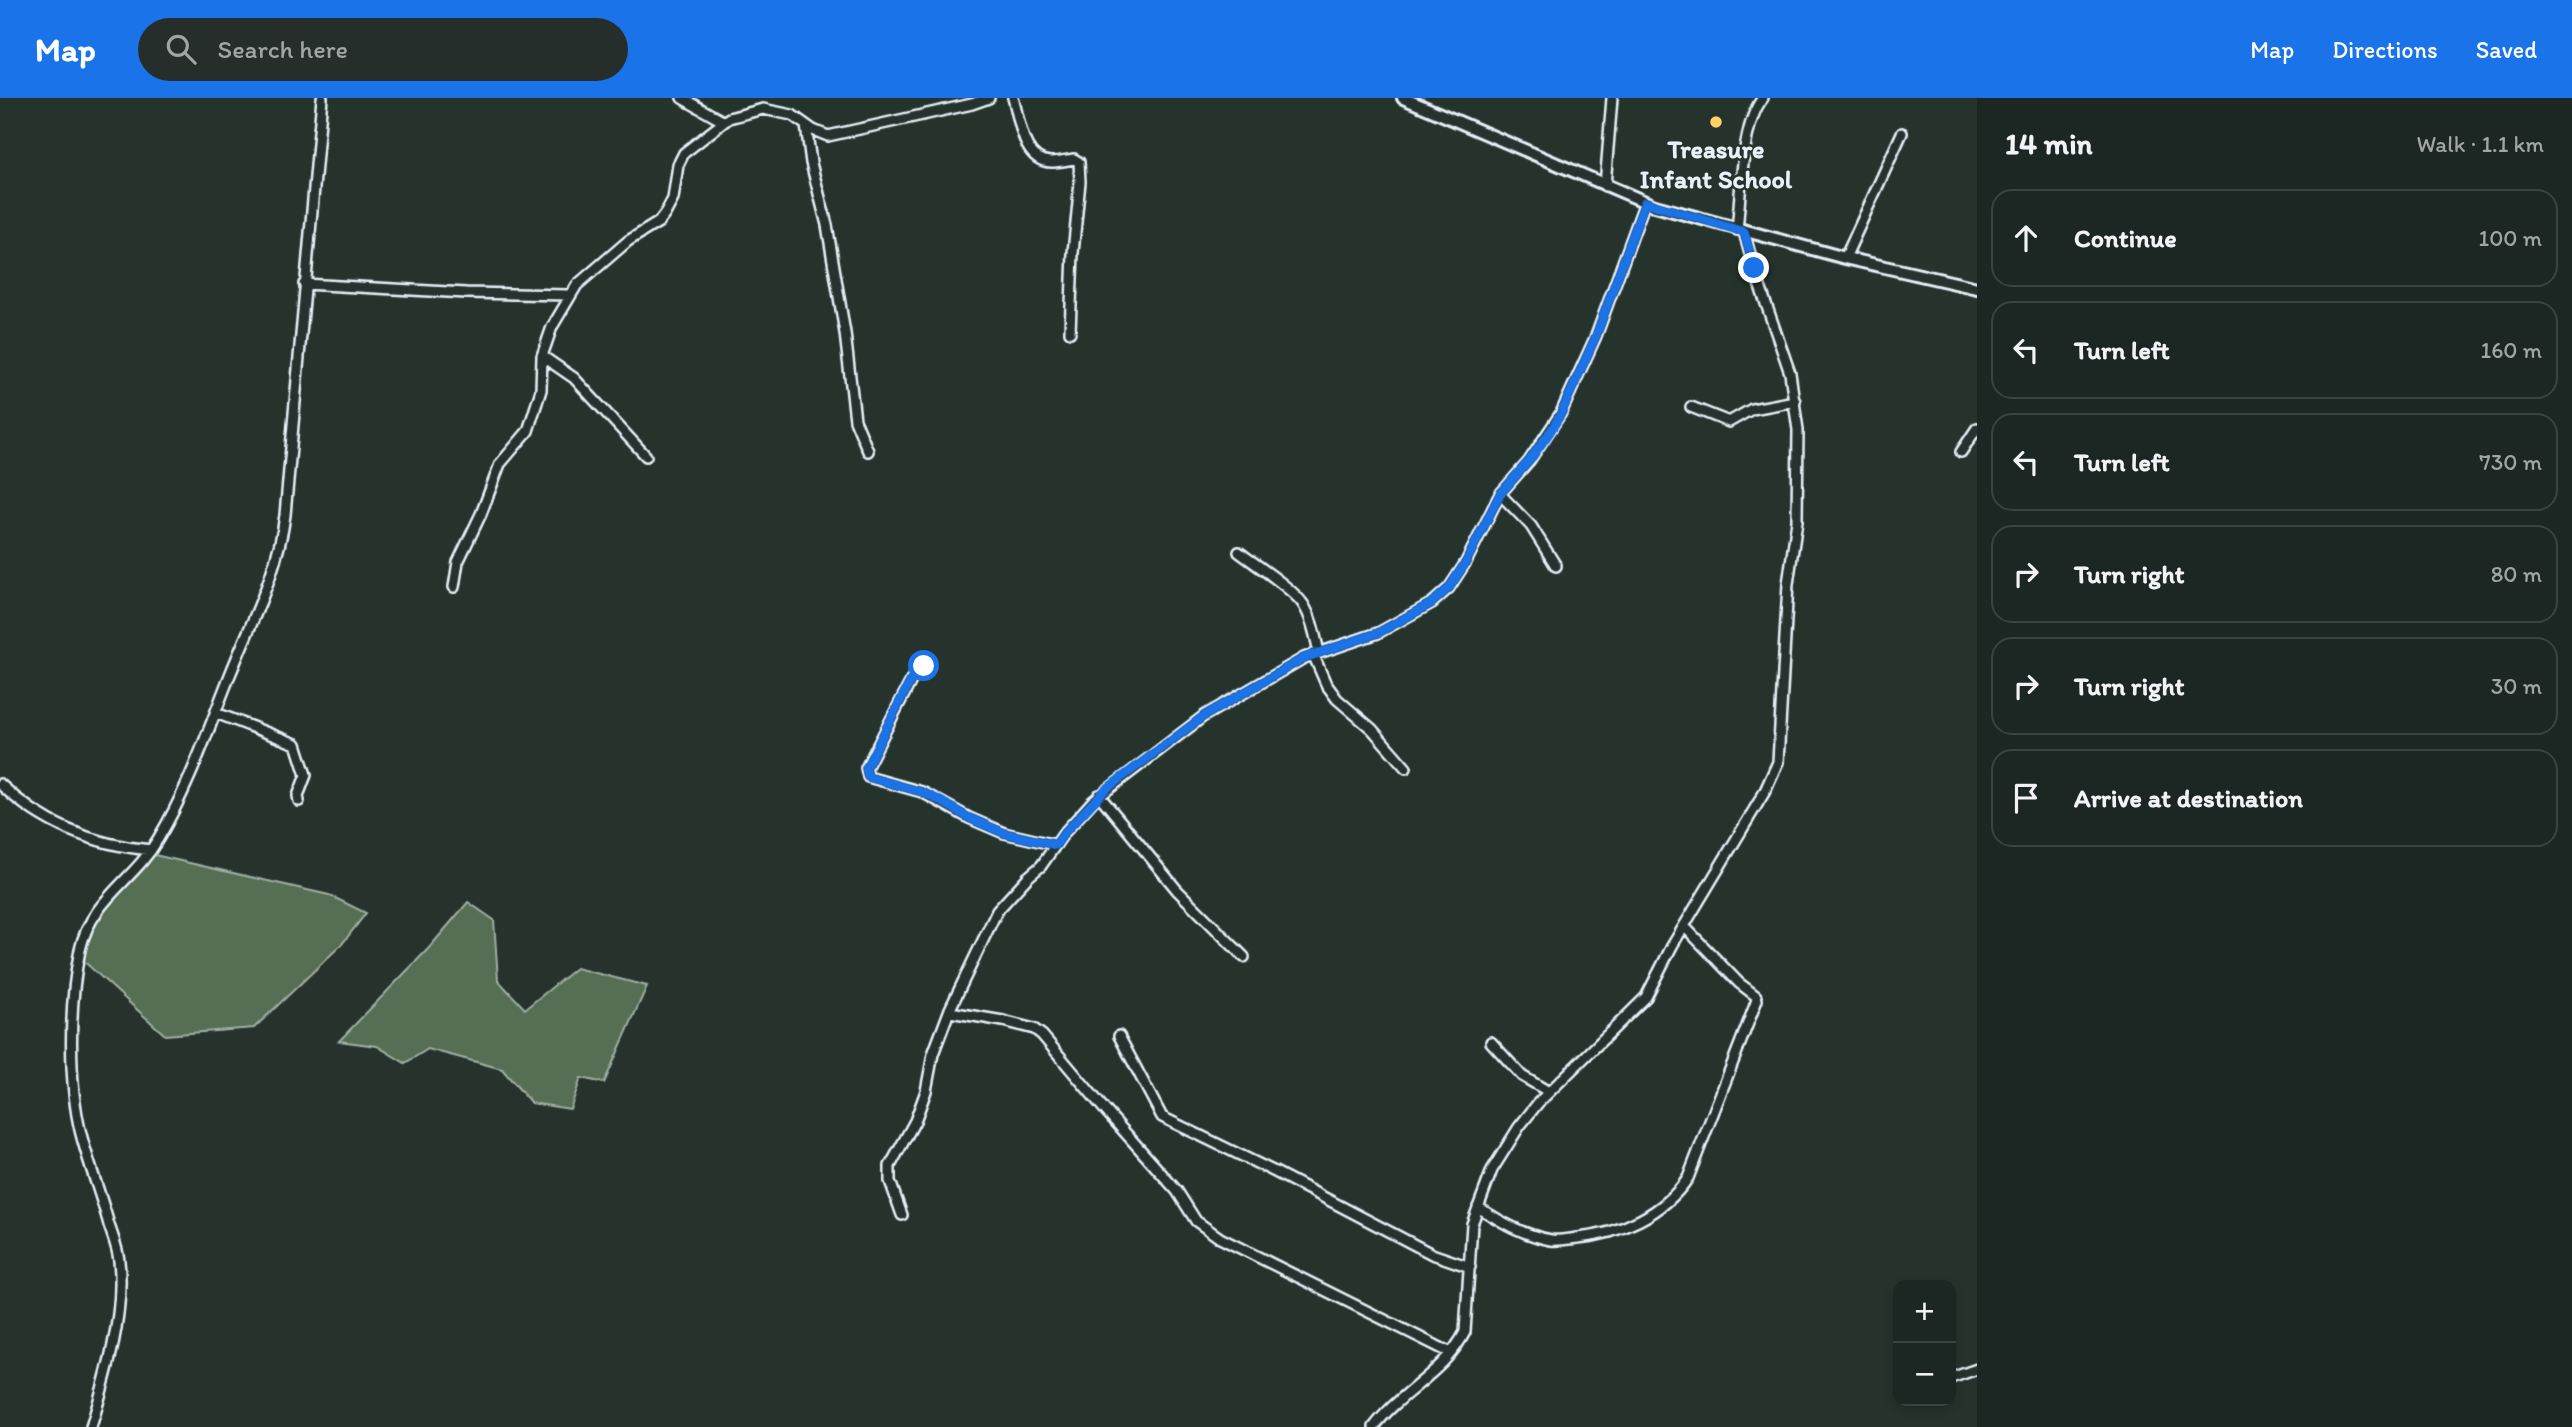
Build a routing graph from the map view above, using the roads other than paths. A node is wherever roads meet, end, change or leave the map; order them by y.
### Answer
1 (322, 98) edge
2 (682, 98) edge
3 (989, 98) edge
4 (1013, 98) edge
5 (1612, 98) edge
6 (1763, 98) edge
7 (1407, 99) edge
8 (724, 121) junction
9 (806, 125) junction
10 (1902, 133) dead end
11 (1605, 186) junction
12 (1645, 202) junction
13 (1741, 231) junction
14 (1845, 258) junction
15 (304, 284) junction
16 (1977, 288) edge
17 (570, 295) junction
18 (1070, 332) dead end
19 (542, 356) junction
20 (1795, 401) junction
21 (1691, 407) dead end
22 (1977, 428) edge
23 (868, 451) dead end
24 (1961, 452) dead end
25 (646, 456) dead end
26 (1500, 494) junction
27 (1239, 552) dead end
28 (1556, 566) dead end
29 (454, 587) dead end
30 (1316, 653) junction
31 (924, 666) dead end
32 (216, 713) junction
33 (1406, 768) dead end
34 (0, 783) edge
35 (1099, 795) junction
36 (299, 801) dead end
37 (1056, 845) junction
38 (151, 850) junction
39 (1684, 926) junction
40 (1244, 957) dead end
41 (950, 1012) junction
42 (1119, 1036) dead end
43 (1491, 1042) dead end
44 (1549, 1093) junction
45 (1478, 1207) junction
46 (902, 1215) dead end
47 (1470, 1267) junction
48 (1451, 1353) junction
49 (1977, 1369) edge
50 (1956, 1376) edge
51 (91, 1427) edge
52 (1374, 1427) edge

1 - 15 street
2 - 8 street
3 - 9 street
4 - 18 street
5 - 11 street
6 - 13 street
7 - 11 street
8 - 9 street
8 - 17 street
9 - 23 street
10 - 14 street
11 - 12 street
12 - 13 street
12 - 26 street
13 - 14 street
13 - 20 street
14 - 16 street
15 - 17 street
15 - 32 street
17 - 19 street
19 - 25 street
19 - 29 street
20 - 21 street
20 - 39 street
22 - 24 street
26 - 28 street
26 - 30 street
27 - 30 street
30 - 33 street
30 - 35 street
31 - 37 street
32 - 36 street
32 - 38 street
34 - 38 street
35 - 37 street
35 - 40 street
37 - 41 street
38 - 51 street
39 - 44 street
39 - 45 street
41 - 46 street
41 - 48 street
42 - 47 street
43 - 44 street
44 - 45 street
45 - 47 street
47 - 48 street
48 - 52 street
49 - 50 street

